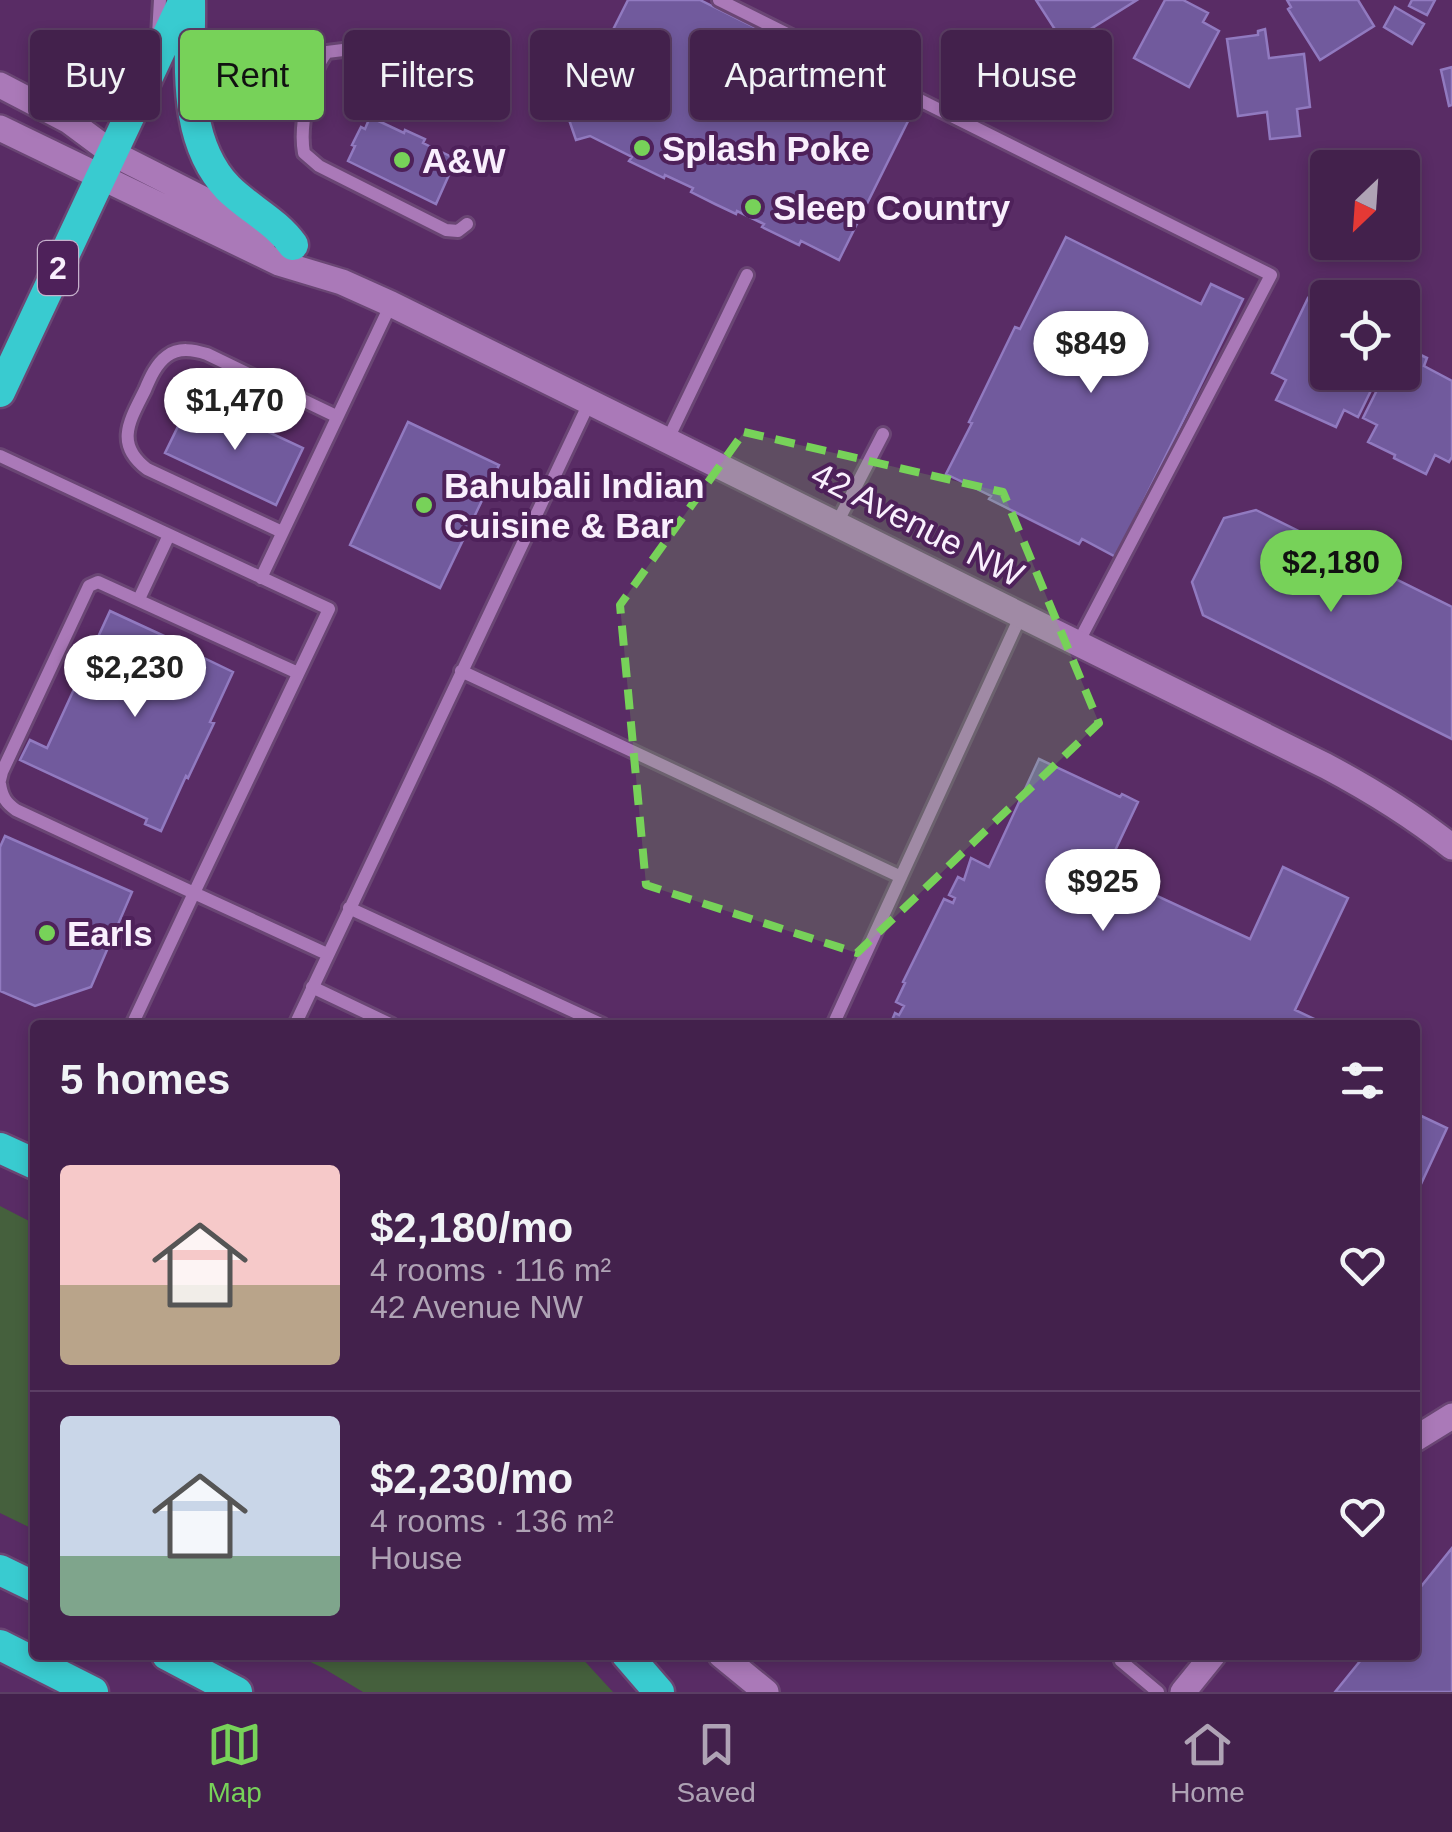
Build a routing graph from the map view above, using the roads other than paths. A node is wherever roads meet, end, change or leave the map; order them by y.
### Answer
1 (160, 0) edge
2 (187, 0) edge
3 (719, 0) edge
4 (158, 30) edge
5 (344, 50) edge
6 (160, 54) edge
7 (0, 85) edge
8 (128, 120) edge
9 (0, 128) edge
10 (107, 164) junction
11 (466, 224) dead end
12 (294, 245) junction
13 (747, 275) dead end
14 (342, 282) junction
15 (391, 304) junction
16 (1, 388) edge
17 (590, 401) junction
18 (336, 416) junction
19 (883, 434) dead end
20 (668, 439) junction
21 (0, 456) edge
22 (838, 523) junction
23 (282, 532) junction
24 (169, 535) junction
25 (261, 578) junction
26 (139, 600) junction
27 (1021, 615) junction
28 (1078, 642) junction
29 (461, 671) junction
30 (298, 673) junction
31 (0, 782) edge
32 (1452, 848) edge
33 (901, 877) junction
34 (194, 893) junction
35 (349, 908) junction
36 (327, 954) junction
37 (312, 988) junction
38 (134, 1020) edge
39 (297, 1020) edge
40 (381, 1020) edge
41 (592, 1020) edge
42 (835, 1020) edge
43 (0, 1148) edge
44 (30, 1162) edge
45 (1452, 1416) edge
46 (1420, 1436) edge
47 (0, 1570) edge
48 (30, 1585) edge
49 (0, 1645) edge
50 (177, 1660) edge
51 (630, 1660) edge
52 (728, 1660) edge
53 (1121, 1660) edge
54 (1209, 1660) edge
55 (93, 1692) edge
56 (237, 1692) edge
57 (659, 1692) edge
58 (766, 1692) edge
59 (1158, 1692) edge
60 (1183, 1692) edge

1 - 4 lane
2 - 6 highway, 2
2 - 12 highway
3 - 28 lane
5 - 11 lane
7 - 10 street, 42 Avenue NW
8 - 10 highway, 2
9 - 10 street, 42 Avenue NW
10 - 12 street, 42 Avenue NW
10 - 14 street, 42 Avenue NW
10 - 16 highway, 2
12 - 14 street, 42 Avenue NW
13 - 20 lane
14 - 15 street, 42 Avenue NW
15 - 17 street, 42 Avenue NW
15 - 18 lane
17 - 20 street, 42 Avenue NW
17 - 29 lane
18 - 23 lane
18 - 23 lane
19 - 22 lane
20 - 22 street, 42 Avenue NW
21 - 24 lane
22 - 27 street, 42 Avenue NW
23 - 25 lane
24 - 25 lane
24 - 26 lane
25 - 30 lane
26 - 30 lane
26 - 31 lane
27 - 28 street, 42 Avenue NW
27 - 33 lane
28 - 32 street, 42 Avenue NW
29 - 33 lane
29 - 35 lane
30 - 34 lane
31 - 34 lane
33 - 42 lane
34 - 36 lane
34 - 38 lane
35 - 36 lane
35 - 41 lane
36 - 37 lane
37 - 39 lane
37 - 40 lane
43 - 44 highway
45 - 46 street
47 - 48 highway
49 - 55 highway
50 - 56 highway
51 - 57 highway
52 - 58 street
53 - 59 lane
54 - 60 street

